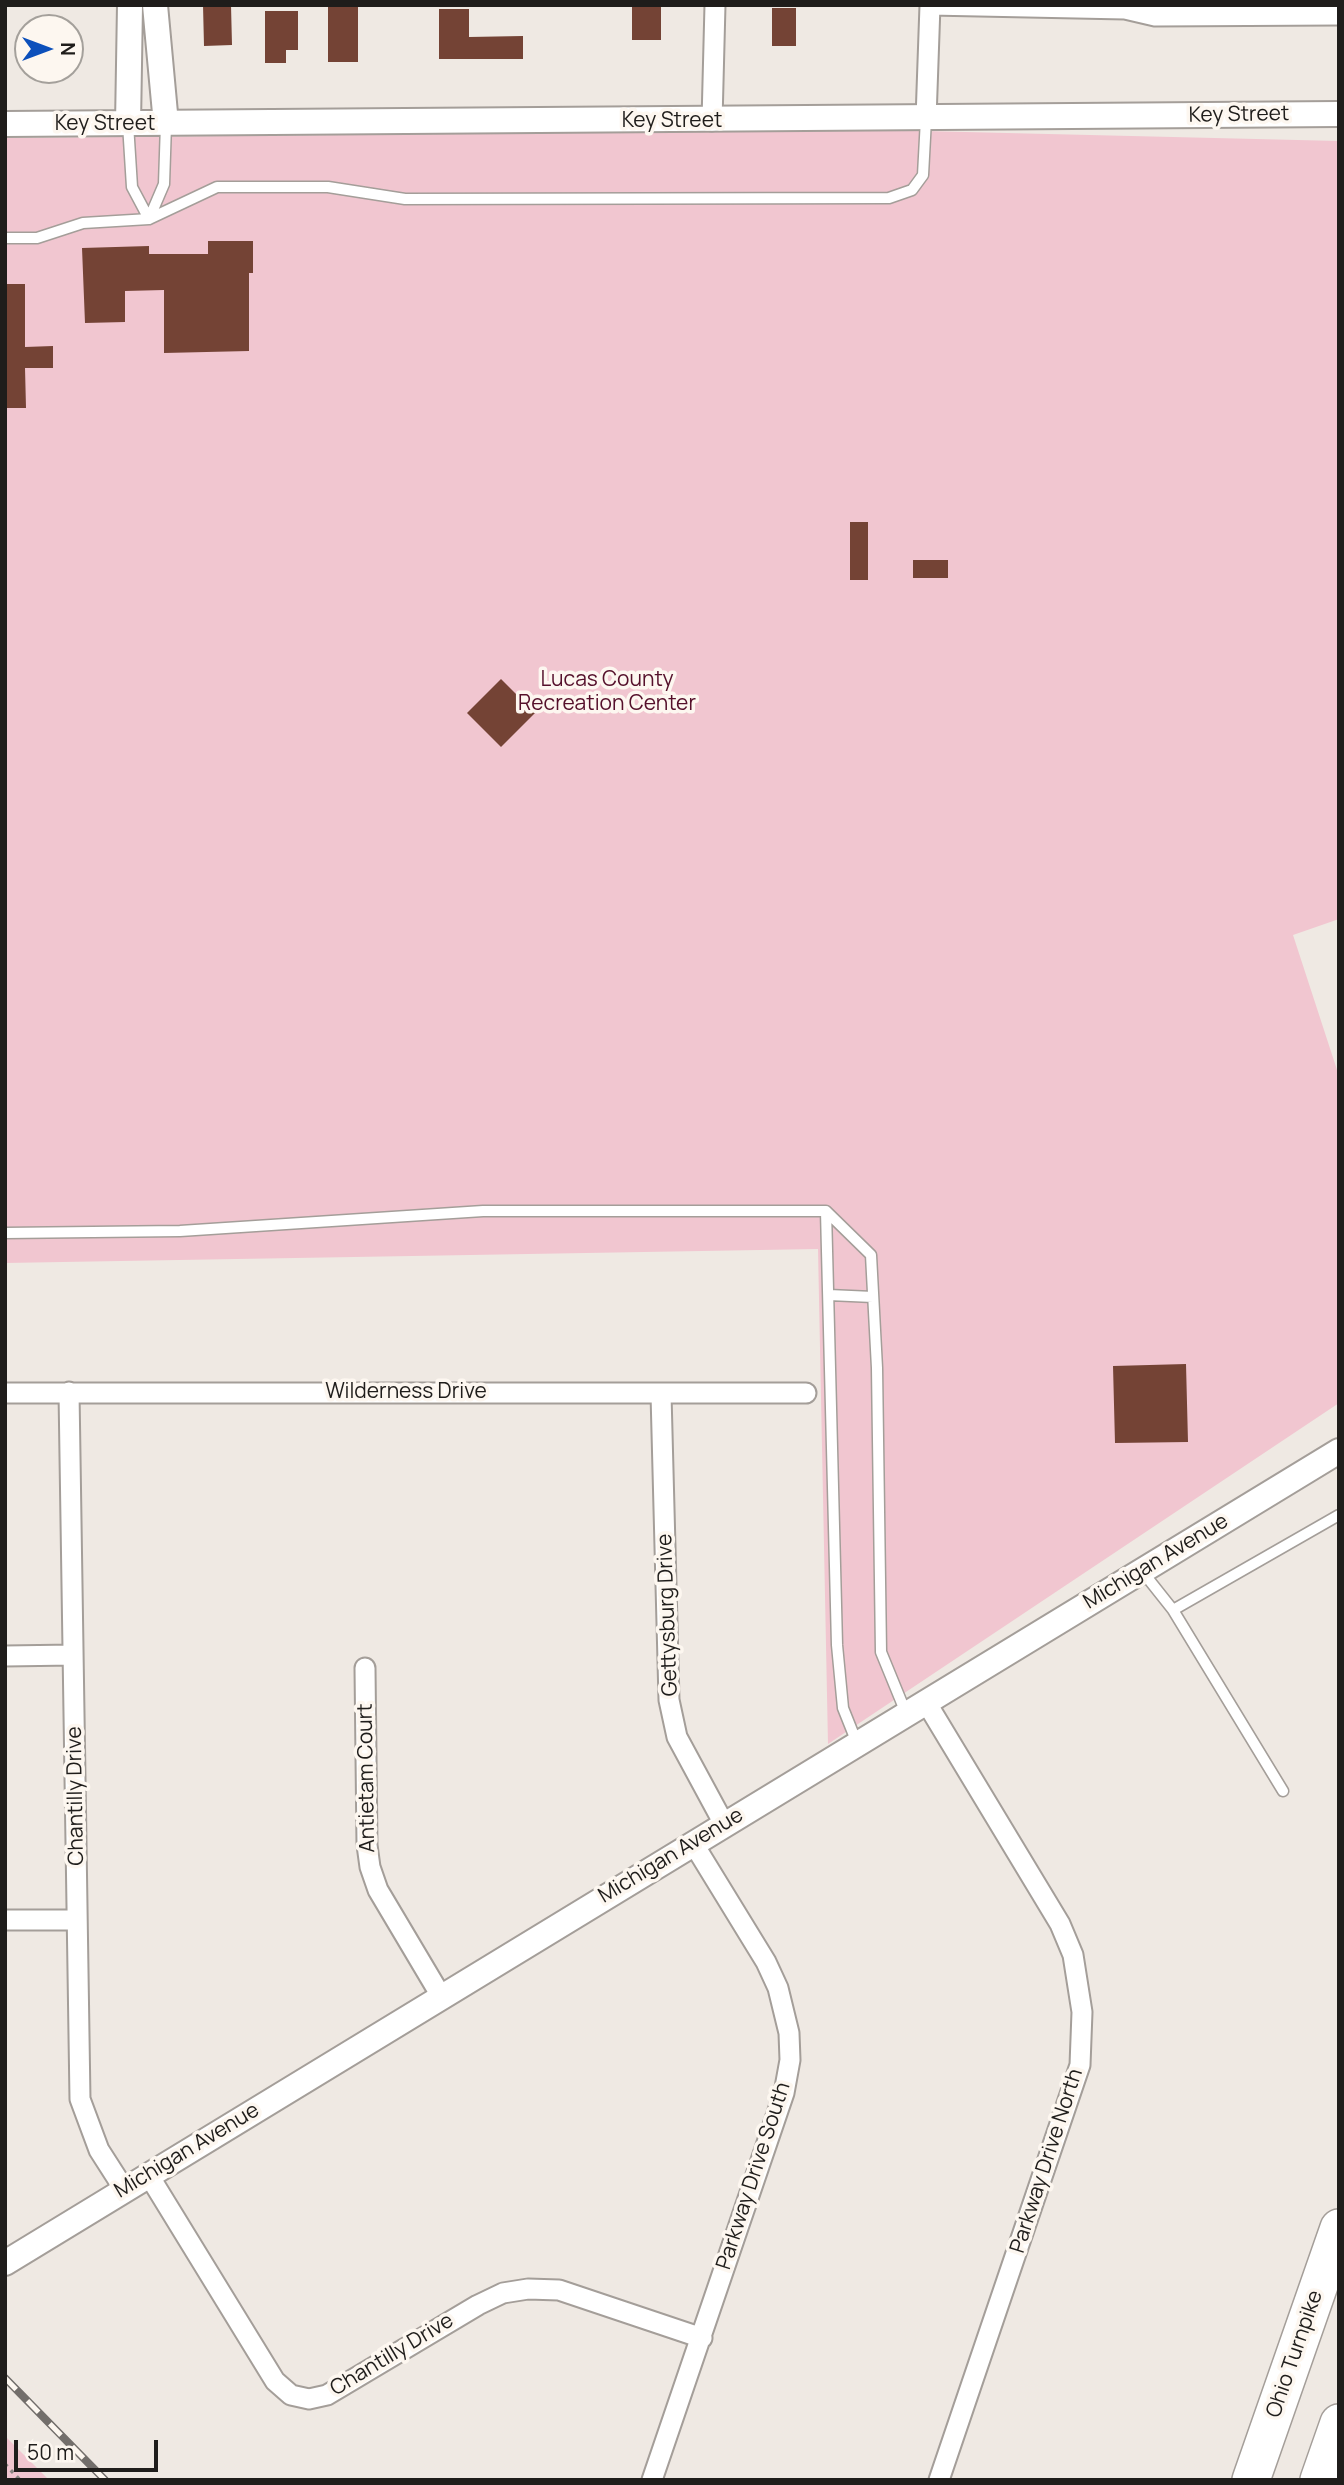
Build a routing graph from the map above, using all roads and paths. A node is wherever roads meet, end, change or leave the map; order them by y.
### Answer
1 (130, 5) edge
2 (155, 5) edge
3 (715, 5) edge
4 (1018, 6) edge
5 (1155, 11) edge
6 (1339, 15) edge
7 (1339, 114) edge
8 (926, 118) junction
9 (712, 121) junction
10 (5, 124) edge
11 (128, 124) junction
12 (166, 124) junction
13 (149, 219) junction
14 (5, 239) edge
15 (826, 1211) junction
16 (5, 1233) edge
17 (829, 1295) junction
18 (873, 1297) junction
19 (69, 1392) junction
20 (5, 1393) edge
21 (662, 1394) junction
22 (806, 1394) dead end
23 (1339, 1451) edge
24 (1339, 1515) edge
25 (1142, 1570) junction
26 (1173, 1610) junction
27 (73, 1655) junction
28 (5, 1656) edge
29 (365, 1668) dead end
30 (916, 1708) junction
31 (857, 1744) junction
32 (1283, 1791) dead end
33 (724, 1824) junction
34 (692, 1843) junction
35 (5, 1920) edge
36 (78, 1920) junction
37 (440, 1996) junction
38 (148, 2174) junction
39 (124, 2189) junction
40 (1339, 2228) edge
41 (5, 2263) edge
42 (702, 2338) junction
43 (1339, 2423) edge
44 (5, 2464) edge
45 (20, 2480) edge
46 (652, 2480) edge
47 (939, 2480) edge
48 (1251, 2480) edge
49 (1319, 2480) edge

1 - 11 street
2 - 12 street
3 - 9 street
4 - 5 street
4 - 8 street
5 - 6 street
7 - 8 street, Key Street
8 - 9 street, Key Street
8 - 13 lane
9 - 12 street, Key Street
10 - 11 street, Key Street
11 - 12 street, Key Street
11 - 13 lane
12 - 13 lane
13 - 14 lane
15 - 16 lane
15 - 17 lane
15 - 18 lane
17 - 18 lane
17 - 31 lane
18 - 30 lane
19 - 20 street, Wilderness Drive
19 - 21 street, Wilderness Drive
19 - 27 street, Chantilly Drive
21 - 22 street, Wilderness Drive
21 - 33 street, Gettysburg Drive
23 - 25 street, Michigan Avenue
24 - 26 lane
25 - 26 lane
25 - 30 street, Michigan Avenue
26 - 32 lane
27 - 28 street
27 - 36 street, Chantilly Drive
29 - 37 street, Antietam Court
30 - 31 street, Michigan Avenue
30 - 47 street, Parkway Drive North
31 - 33 street, Michigan Avenue
33 - 34 street, Michigan Avenue
34 - 37 street, Michigan Avenue
34 - 42 street, Parkway Drive South
35 - 36 street
36 - 39 street, Chantilly Drive
37 - 38 street, Michigan Avenue
38 - 39 street, Michigan Avenue
38 - 42 street, Chantilly Drive
39 - 41 street, Michigan Avenue
40 - 48 highway, Ohio Turnpike
42 - 46 street, Parkway Drive South
43 - 49 highway
44 - 45 path

